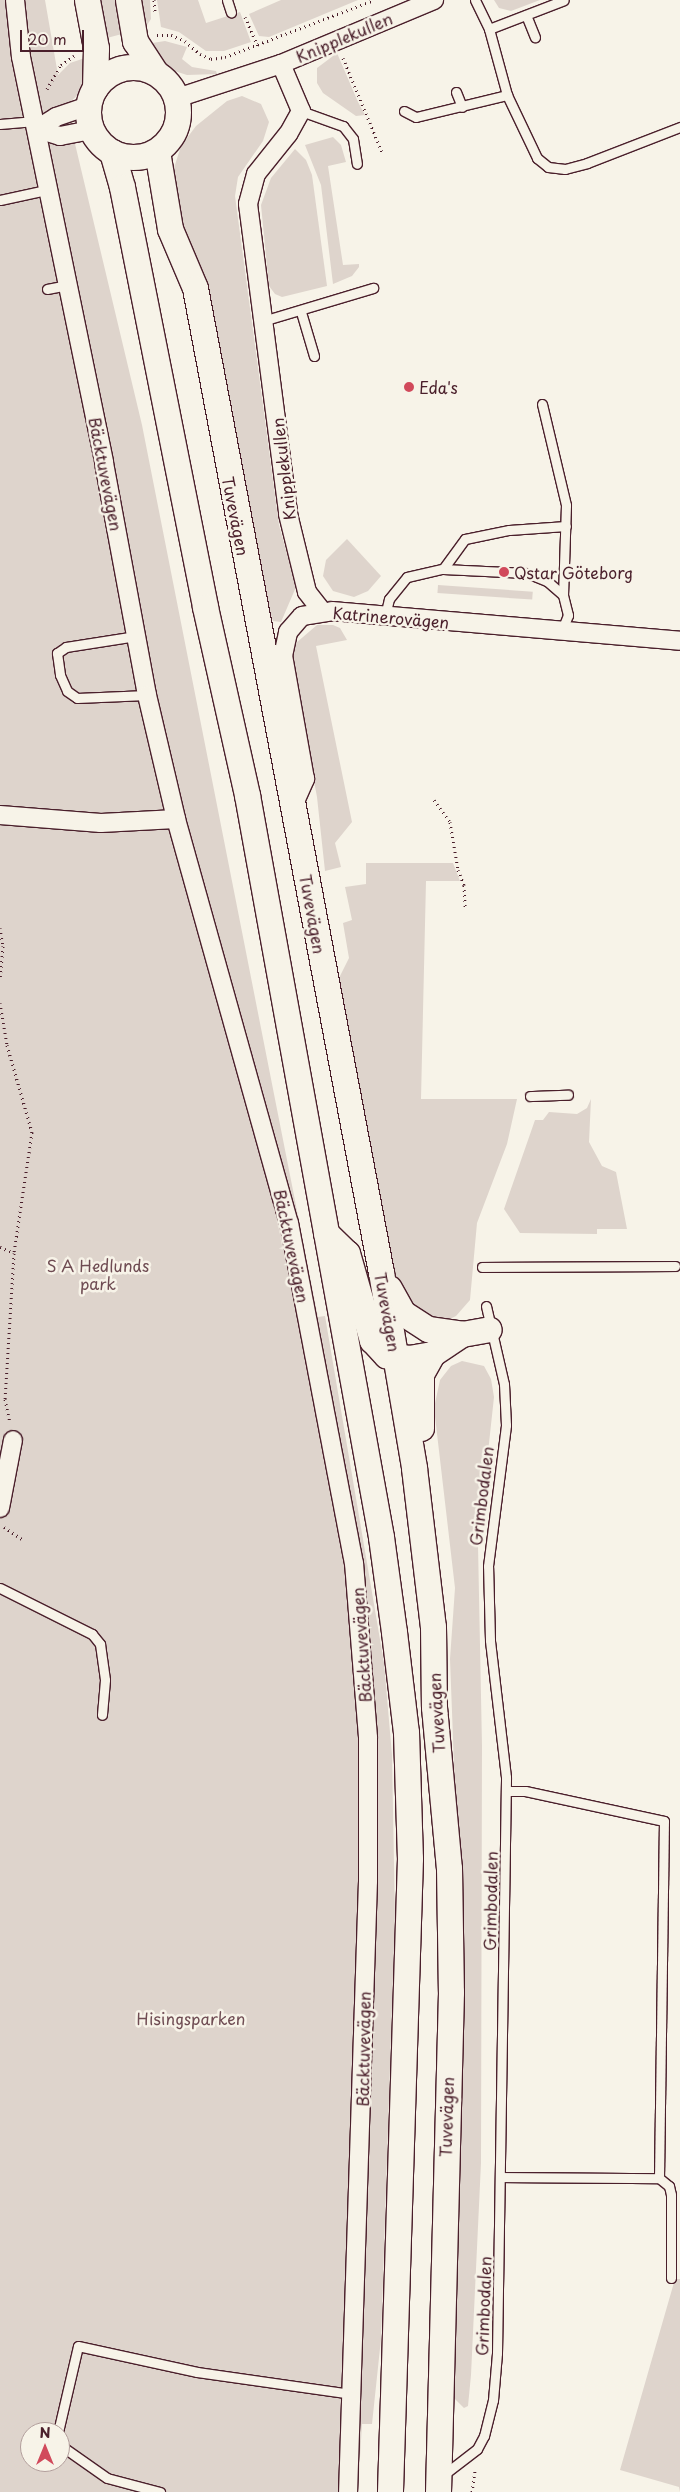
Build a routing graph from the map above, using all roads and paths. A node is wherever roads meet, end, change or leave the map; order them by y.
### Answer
1 (15, 0) edge
2 (87, 0) edge
3 (128, 0) edge
4 (227, 0) edge
5 (374, 0) edge
6 (434, 0) edge
7 (475, 0) edge
8 (564, 0) edge
9 (231, 12) joint
10 (526, 16) junction
11 (327, 19) junction
12 (489, 29) junction
13 (535, 37) dead end
14 (335, 39) junction
15 (135, 41) junction
16 (258, 46) junction
17 (96, 48) junction
18 (281, 64) junction
19 (155, 72) junction
20 (456, 92) dead end
21 (507, 95) junction
22 (91, 97) junction
23 (177, 98) junction
24 (462, 107) junction
25 (404, 110) dead end
26 (301, 111) junction
27 (35, 120) junction
28 (0, 124) edge
29 (680, 127) edge
30 (91, 130) junction
31 (157, 151) junction
32 (112, 152) junction
33 (382, 152) dead end
34 (357, 164) dead end
35 (46, 190) junction
36 (0, 200) edge
37 (68, 285) junction
38 (373, 288) dead end
39 (47, 289) dead end
40 (301, 312) junction
41 (266, 320) junction
42 (314, 356) dead end
43 (542, 404) dead end
44 (566, 526) junction
45 (444, 569) junction
46 (563, 595) junction
47 (322, 611) junction
48 (385, 616) junction
49 (561, 632) junction
50 (136, 636) junction
51 (680, 641) edge
52 (147, 695) junction
53 (434, 800) dead end
54 (293, 806) junction
55 (0, 815) edge
56 (176, 819) junction
57 (464, 907) dead end
58 (0, 928) edge
59 (0, 980) edge
60 (0, 1003) edge
61 (568, 1095) dead end
62 (530, 1096) dead end
63 (326, 1233) junction
64 (0, 1247) edge
65 (14, 1253) junction
66 (674, 1266) dead end
67 (482, 1267) dead end
68 (381, 1272) junction
69 (487, 1318) joint
70 (462, 1334) junction
71 (432, 1354) junction
72 (396, 1358) junction
73 (13, 1440) joint
74 (0, 1508) edge
75 (0, 1525) edge
76 (22, 1539) dead end
77 (0, 1588) edge
78 (433, 1627) junction
79 (102, 1715) dead end
80 (506, 1791) junction
81 (501, 2177) junction
82 (659, 2178) junction
83 (671, 2278) dead end
84 (352, 2394) junction
85 (60, 2422) edge
86 (70, 2452) edge
87 (438, 2486) edge
88 (160, 2492) edge
89 (348, 2492) edge
90 (390, 2492) edge

1 - 27 street, Bäcktuvevägen
2 - 17 main road
3 - 15 main road
4 - 9 lane
5 - 11 path
6 - 14 street, Knipplekullen
7 - 12 lane
8 - 10 lane
9 - 16 path
10 - 12 lane
10 - 13 lane
11 - 14 path
11 - 16 path
12 - 21 lane
14 - 18 street, Knipplekullen
14 - 33 path
15 - 16 path
15 - 19 main road
17 - 22 main road
17 - 27 path
18 - 23 street, Knipplekullen
18 - 26 street, Knipplekullen
19 - 22 main road
19 - 23 main road
20 - 24 lane
21 - 24 lane
21 - 29 lane
22 - 27 street
22 - 30 main road
23 - 31 main road
24 - 25 lane
26 - 34 lane
26 - 41 street, Knipplekullen
27 - 28 lane
27 - 30 street
27 - 35 street, Bäcktuvevägen
30 - 32 main road
31 - 32 main road
31 - 54 main road, Tuvevägen
32 - 63 main road, Tuvevägen
35 - 36 lane
35 - 37 street, Bäcktuvevägen
37 - 39 lane
37 - 50 street, Bäcktuvevägen
38 - 40 lane
40 - 41 lane
40 - 42 lane
41 - 47 street, Knipplekullen
43 - 44 lane
44 - 45 lane
44 - 46 lane
45 - 46 lane
45 - 48 lane
46 - 49 lane
47 - 48 street, Katrinerovägen
47 - 54 street, Katrinerovägen
48 - 49 street, Katrinerovägen
49 - 51 street, Katrinerovägen
50 - 52 street, Bäcktuvevägen
50 - 52 lane
52 - 56 street, Bäcktuvevägen
53 - 57 path
54 - 68 main road, Tuvevägen
55 - 56 street
56 - 84 street, Bäcktuvevägen
58 - 59 path
60 - 65 path
61 - 62 lane
63 - 72 main road
63 - 90 main road, Tuvevägen
64 - 65 path
65 - 73 path
66 - 67 lane
68 - 70 main road
68 - 72 main road, Tuvevägen
69 - 70 main road
69 - 80 lane, Grimbodalen
70 - 71 main road
71 - 72 main road
71 - 78 main road
72 - 78 main road, Tuvevägen
73 - 74 street
75 - 76 path
77 - 79 lane
78 - 87 main road, Tuvevägen
80 - 81 lane, Grimbodalen
80 - 82 lane
81 - 82 lane
81 - 87 lane, Grimbodalen
82 - 83 lane
84 - 85 lane
84 - 89 street, Bäcktuvevägen
86 - 88 lane

